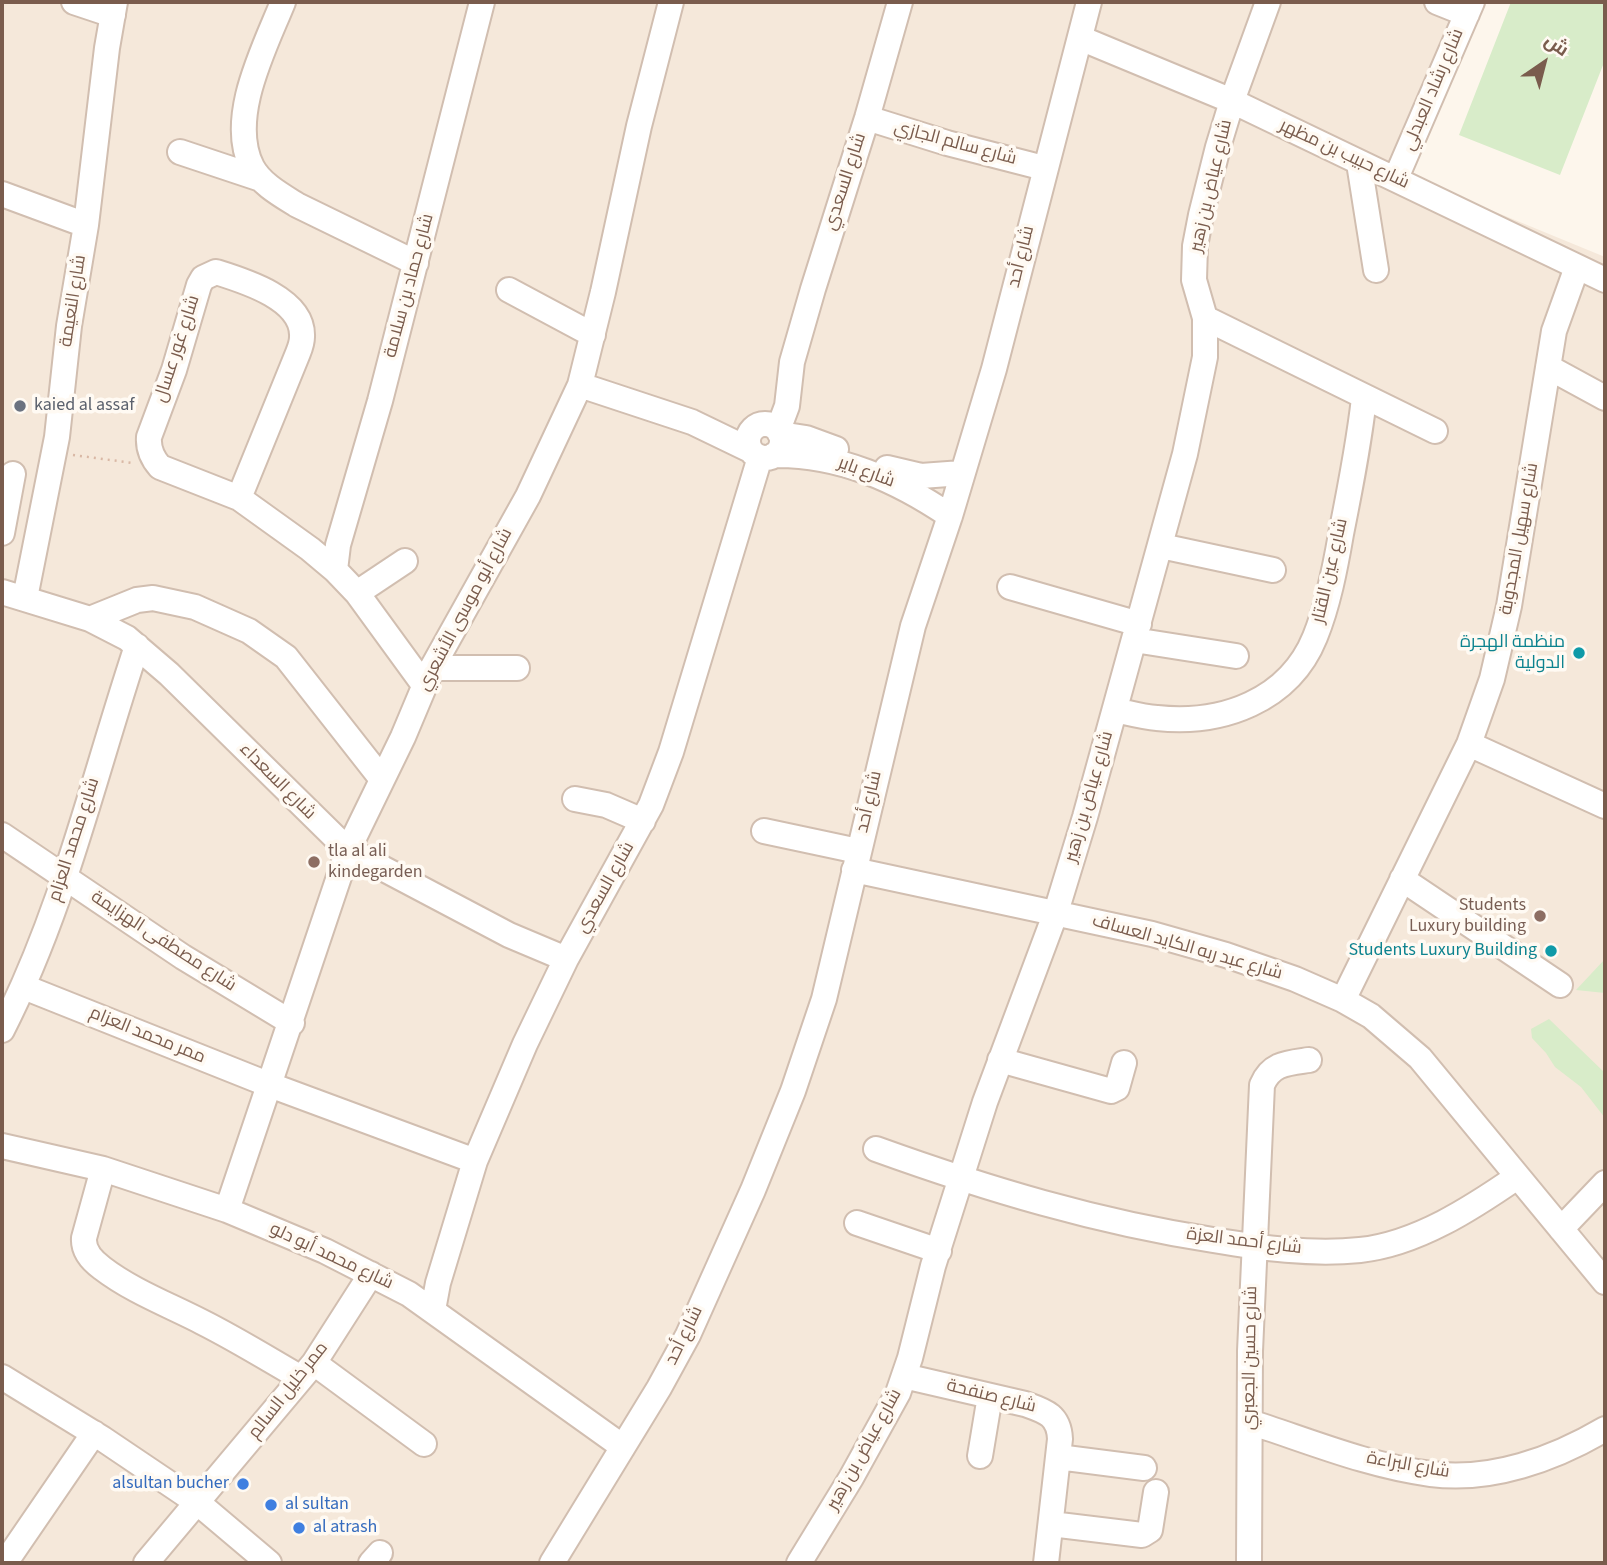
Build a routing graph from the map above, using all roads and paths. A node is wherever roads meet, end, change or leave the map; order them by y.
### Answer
1 (74, 2) edge
2 (283, 2) edge
3 (482, 2) edge
4 (671, 2) edge
5 (900, 2) edge
6 (1088, 2) edge
7 (1268, 2) edge
8 (1437, 2) edge
9 (114, 8) edge
10 (1470, 8) edge
11 (1080, 38) junction
12 (1232, 101) junction
13 (867, 118) junction
14 (180, 152) dead end
15 (1359, 163) junction
16 (1044, 168) junction
17 (261, 178) junction
18 (1396, 178) junction
19 (2, 194) edge
20 (86, 225) junction
21 (416, 263) junction
22 (1577, 267) junction
23 (1376, 270) dead end
24 (1605, 280) edge
25 (509, 290) dead end
26 (1205, 318) junction
27 (593, 335) junction
28 (1548, 367) junction
29 (580, 385) junction
30 (1364, 398) junction
31 (1605, 398) edge
32 (1435, 431) dead end
33 (766, 439) junction
34 (54, 452) junction
35 (160, 467) junction
36 (962, 472) junction
37 (13, 474) dead end
38 (239, 498) junction
39 (950, 516) junction
40 (2, 533) edge
41 (1161, 546) junction
42 (405, 561) dead end
43 (335, 570) junction
44 (1273, 570) dead end
45 (1010, 587) dead end
46 (357, 593) junction
47 (14, 595) edge
48 (90, 618) junction
49 (1137, 632) junction
50 (136, 646) junction
51 (1236, 656) dead end
52 (517, 668) dead end
53 (428, 676) junction
54 (1115, 710) junction
55 (1469, 744) junction
56 (381, 778) junction
57 (575, 799) dead end
58 (1605, 806) edge
59 (643, 821) junction
60 (764, 831) dead end
61 (2, 835) edge
62 (348, 850) junction
63 (856, 861) junction
64 (1402, 879) junction
65 (65, 880) junction
66 (1056, 912) junction
67 (566, 959) junction
68 (1560, 985) dead end
69 (24, 987) junction
70 (1343, 1000) junction
71 (292, 1023) junction
72 (2, 1030) edge
73 (1000, 1060) junction
74 (1309, 1060) dead end
75 (1124, 1063) dead end
76 (270, 1085) junction
77 (2, 1146) edge
78 (876, 1149) dead end
79 (475, 1161) junction
80 (103, 1169) junction
81 (1517, 1177) junction
82 (961, 1179) junction
83 (1605, 1183) edge
84 (227, 1210) junction
85 (857, 1223) dead end
86 (1561, 1229) junction
87 (1254, 1246) junction
88 (939, 1251) junction
89 (372, 1274) junction
90 (1605, 1282) edge
91 (433, 1310) junction
92 (307, 1370) junction
93 (904, 1376) junction
94 (2, 1377) edge
95 (990, 1396) junction
96 (1250, 1422) junction
97 (1605, 1429) edge
98 (94, 1433) junction
99 (424, 1444) dead end
100 (623, 1447) junction
101 (980, 1455) dead end
102 (1058, 1457) junction
103 (1144, 1468) dead end
104 (1156, 1492) dead end
105 (198, 1503) junction
106 (1051, 1524) junction
107 (5, 1563) edge
108 (146, 1563) edge
109 (269, 1563) edge
110 (554, 1563) edge
111 (800, 1563) edge
112 (1046, 1563) edge
113 (1249, 1563) edge

1 - 9 street
2 - 17 street
3 - 21 street, شارع حماد بن سلامة
4 - 27 street, شارع أبو موسى الأشعري
5 - 13 street, شارع السعدي
6 - 11 street, شارع أحد
7 - 12 street, شارع عياض بن زهير
8 - 10 street
9 - 20 street, شارع النعيمة
10 - 18 street, شارع رشاد العبدلي
11 - 12 street, شارع حبيب بن مظهر
11 - 16 street, شارع أحد
12 - 15 street, شارع حبيب بن مظهر
12 - 26 street, شارع عياض بن زهير
13 - 16 street, شارع سالم الجازي
13 - 33 street, شارع السعدي
14 - 17 street
15 - 18 street, شارع حبيب بن مظهر
15 - 23 street
16 - 36 street, شارع أحد
17 - 21 street
18 - 22 street, شارع حبيب بن مظهر
19 - 20 street
20 - 34 street, شارع النعيمة
21 - 43 street, شارع حماد بن سلامة
22 - 24 street, شارع حبيب بن مظهر
22 - 28 street, شارع سهيل المجدوبة
25 - 27 street
26 - 30 street
26 - 41 street, شارع عياض بن زهير
27 - 29 street, شارع أبو موسى الأشعري
28 - 31 street
28 - 55 street, شارع سهيل المجدوبة
29 - 33 street, شارع باير
29 - 53 street, شارع أبو موسى الأشعري
30 - 32 street
30 - 54 street, شارع عين القتار
33 - 36 street, شارع باير
33 - 39 street, شارع باير
33 - 59 street, شارع السعدي
34 - 35 path
34 - 47 street, شارع النعيمة
35 - 38 street
35 - 38 street, شارع غور عسال
36 - 39 street, شارع أحد
37 - 40 street
38 - 43 street
39 - 63 street, شارع أحد
41 - 44 street
41 - 49 street, شارع عياض بن زهير
42 - 46 street
43 - 46 street
45 - 49 street
46 - 53 street
47 - 48 street, شارع السعداء
48 - 50 street, شارع السعداء
48 - 56 street
49 - 51 street
49 - 54 street, شارع عياض بن زهير
50 - 62 street, شارع السعداء
50 - 65 street, شارع محمد العزام
52 - 53 street
53 - 56 street, شارع أبو موسى الأشعري
54 - 66 street, شارع عياض بن زهير
55 - 58 street
55 - 64 street, شارع سهيل المجدوبة
56 - 62 street, شارع أبو موسى الأشعري
57 - 59 street
59 - 67 street, شارع السعدي
60 - 63 street, شارع عبد ربه الكايد العساف
61 - 65 street, شارع مصطفى الهزايمة
62 - 67 street, شارع السعداء
62 - 71 street, شارع أبو موسى الأشعري
63 - 66 street, شارع عبد ربه الكايد العساف
63 - 100 street, شارع أحد
64 - 68 street
64 - 70 street, شارع سهيل المجدوبة
65 - 69 street, شارع محمد العزام
65 - 71 street, شارع مصطفى الهزايمة
66 - 70 street, شارع عبد ربه الكايد العساف
66 - 73 street, شارع عياض بن زهير
67 - 79 street, شارع السعدي
69 - 72 street, شارع محمد العزام
69 - 76 street, ممر محمد العزام
70 - 81 street, شارع عبد ربه الكايد العساف
71 - 76 street, شارع أبو موسى الأشعري
73 - 75 street
73 - 82 street, شارع عياض بن زهير
74 - 87 street, شارع حسين الجعبري
76 - 79 street, ممر محمد العزام
76 - 84 street, شارع أبو موسى الأشعري
77 - 80 street, شارع محمد أبو دلو
78 - 82 street, شارع أحمد العزة
79 - 91 street, شارع السعدي
80 - 84 street, شارع محمد أبو دلو
80 - 92 street
81 - 86 street, شارع عبد ربه الكايد العساف
81 - 87 street, شارع أحمد العزة
82 - 87 street, شارع أحمد العزة
82 - 88 street, شارع عياض بن زهير
83 - 86 street
84 - 89 street, شارع محمد أبو دلو
85 - 88 street
86 - 90 street, شارع عبد ربه الكايد العساف
87 - 96 street, شارع حسين الجعبري
88 - 93 street, شارع عياض بن زهير
89 - 91 street, شارع محمد أبو دلو
89 - 92 street, ممر خليل السالم
91 - 100 street, شارع محمد أبو دلو
92 - 99 street
92 - 105 street, ممر خليل السالم
93 - 95 street, شارع صنفحة
93 - 111 street, شارع عياض بن زهير
94 - 98 street
95 - 101 street
95 - 102 street, شارع صنفحة
96 - 97 street, شارع البراءة
96 - 113 street, شارع حسين الجعبري
98 - 105 street
98 - 107 street
100 - 110 street, شارع أحد
102 - 103 street
102 - 106 street, شارع صنفحة
104 - 106 street
105 - 108 street, ممر خليل السالم
105 - 109 street
106 - 112 street, شارع صنفحة

